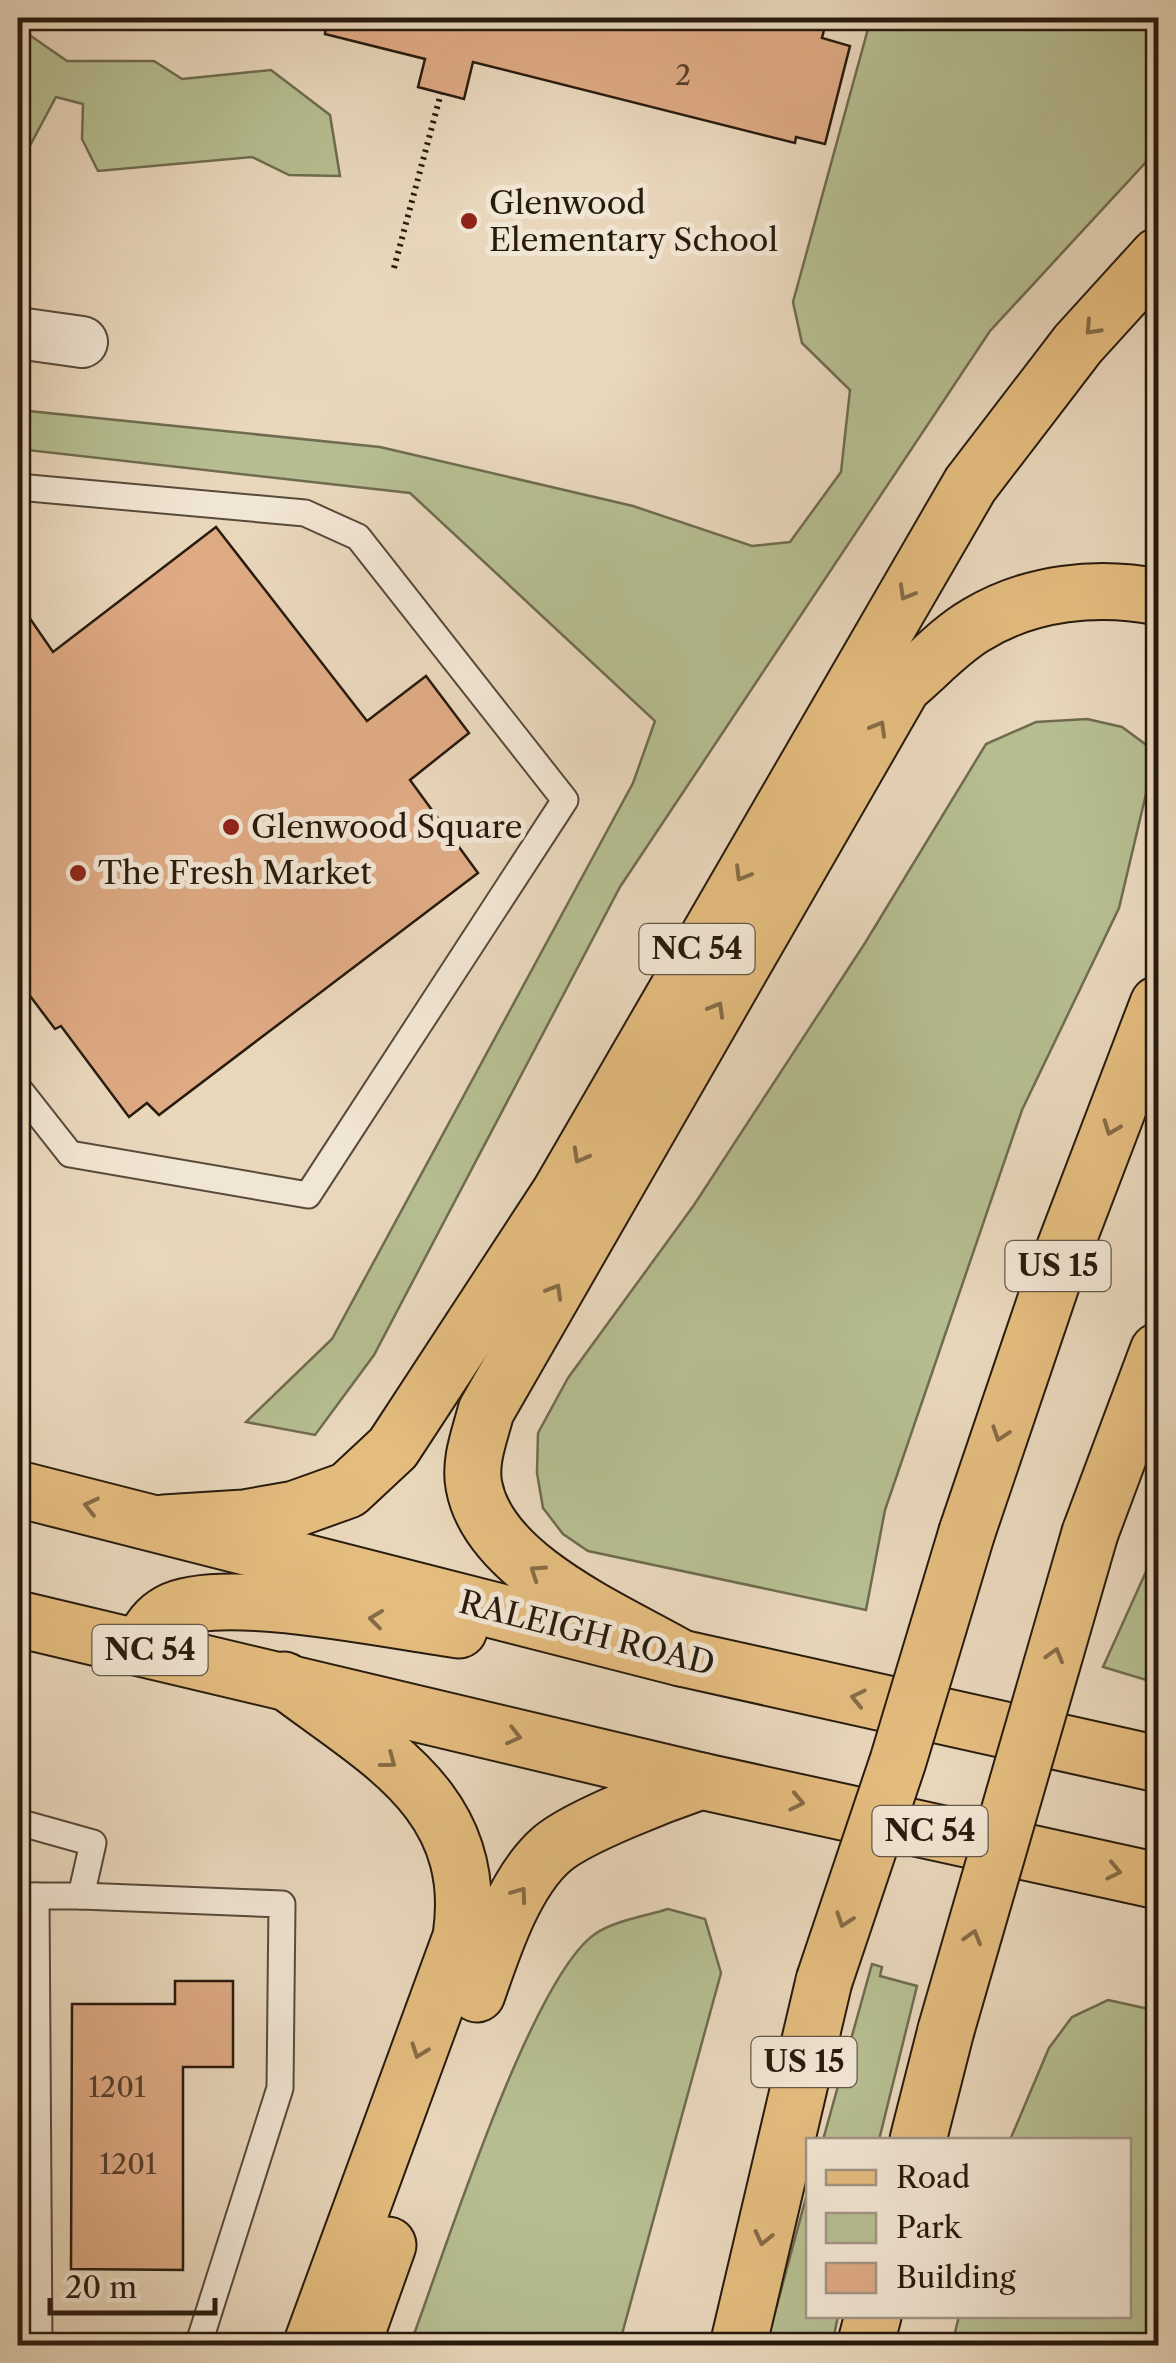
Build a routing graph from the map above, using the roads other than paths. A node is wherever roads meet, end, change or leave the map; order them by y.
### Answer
1 (1158, 256) edge
2 (18, 333) edge
3 (82, 342) dead end
4 (18, 486) edge
5 (1158, 598) edge
6 (1158, 1004) edge
7 (18, 1088) edge
8 (1158, 1351) edge
9 (18, 1489) edge
10 (164, 1523) junction
11 (18, 1619) edge
12 (142, 1648) junction
13 (681, 1658) junction
14 (284, 1680) junction
15 (1158, 1764) edge
16 (701, 1781) junction
17 (18, 1822) edge
18 (1158, 1880) edge
19 (27, 1896) edge
20 (82, 1896) junction
21 (919, 2138) edge
22 (28, 2207) edge
23 (872, 2318) edge
24 (39, 2346) edge
25 (198, 2346) edge
26 (311, 2346) edge
27 (352, 2346) edge
28 (738, 2346) edge
29 (865, 2346) edge

1 -> 10 main road, NC 54
2 - 3 street
4 - 7 lane
13 -> 5 main road
6 -> 28 main road, US 15, bridge
21 -> 8 main road, bridge
10 -> 9 main road, RALEIGH ROAD / NC 54
10 - 13 main road, RALEIGH ROAD
11 - 12 main road, NC 54
13 -> 12 main road
12 - 14 main road, NC 54
15 -> 13 main road, RALEIGH ROAD
14 -> 16 main road, NC 54
14 -> 26 main road
16 -> 18 main road, NC 54
27 -> 16 main road
17 - 20 lane
19 - 20 lane
19 - 22 lane
20 - 25 lane
22 - 24 lane
23 - 29 main road

